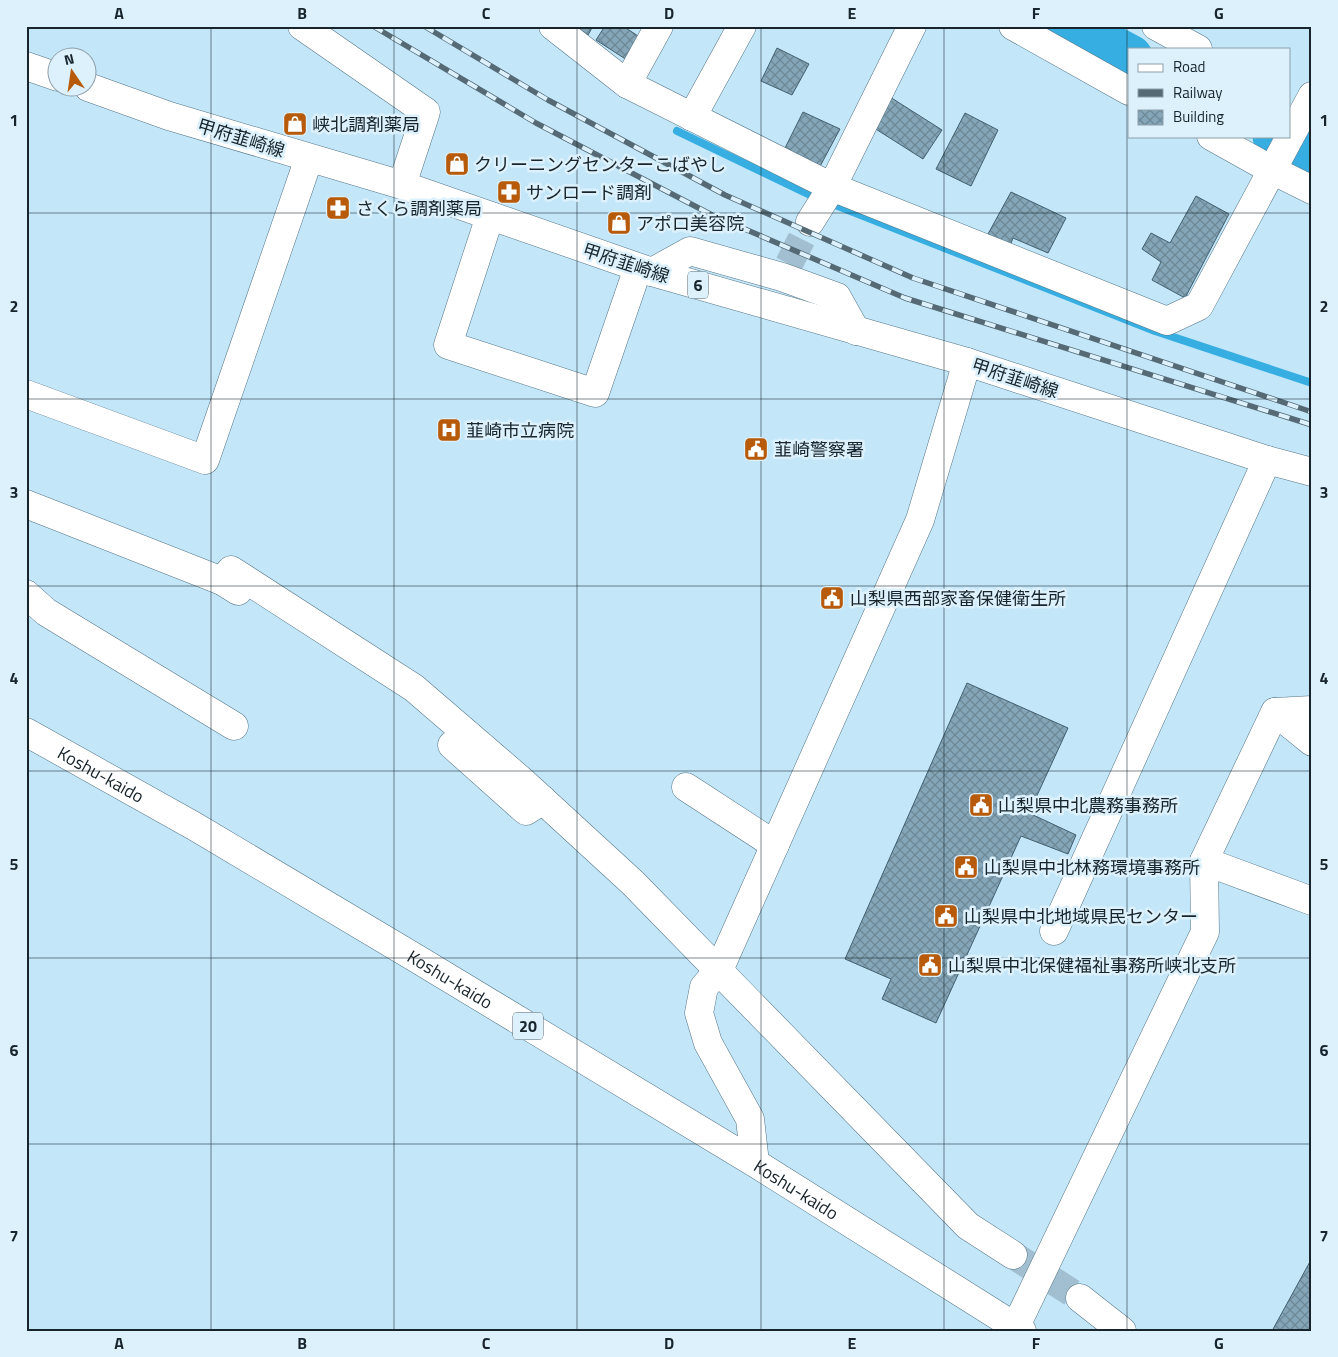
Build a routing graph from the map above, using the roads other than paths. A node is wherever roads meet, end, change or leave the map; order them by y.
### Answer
1 (302, 26) edge
2 (553, 26) edge
3 (659, 26) edge
4 (742, 26) edge
5 (912, 26) edge
6 (1013, 26) edge
7 (1156, 26) edge
8 (1196, 48) edge
9 (26, 66) edge
10 (48, 74) edge
11 (627, 84) junction
12 (1128, 90) edge
13 (98, 91) edge
14 (1305, 102) edge
15 (692, 117) junction
16 (1290, 133) edge
17 (1215, 138) edge
18 (1288, 138) edge
19 (309, 158) junction
20 (1272, 170) junction
21 (402, 185) junction
22 (832, 187) junction
23 (1312, 190) edge
24 (490, 216) junction
25 (810, 222) tunnel mouth
26 (645, 270) junction
27 (856, 331) junction
28 (966, 362) junction
29 (26, 394) edge
30 (1267, 460) junction
31 (1312, 472) edge
32 (26, 504) edge
33 (26, 594) edge
34 (1312, 710) edge
35 (1275, 712) junction
36 (234, 726) dead end
37 (26, 732) edge
38 (1312, 742) edge
39 (686, 786) dead end
40 (775, 845) junction
41 (1204, 861) junction
42 (1312, 901) edge
43 (1054, 931) dead end
44 (719, 970) junction
45 (755, 1164) junction
46 (1013, 1255) tunnel mouth
47 (1080, 1298) tunnel mouth
48 (1019, 1329) edge
49 (1122, 1331) edge

1 - 21 main road
2 - 11 main road
3 - 11 main road
4 - 15 main road
5 - 22 main road
6 - 12 main road
7 - 8 main road
9 - 10 main road
11 - 15 main road
13 - 19 main road, 甲府韮崎線 / 6
14 - 16 main road
15 - 22 main road
17 - 20 main road
18 - 20 main road
19 - 21 main road, 甲府韮崎線 / 6
19 - 29 main road
20 - 22 main road
20 - 23 main road
21 - 24 main road, 甲府韮崎線 / 6
22 - 25 main road
24 - 26 main road, 甲府韮崎線 / 6
24 - 26 main road
26 - 27 main road, 甲府韮崎線 / 6
26 - 27 main road
27 - 28 main road, 甲府韮崎線 / 6
28 - 30 main road, 甲府韮崎線 / 6
28 - 40 main road
30 - 31 main road, 甲府韮崎線 / 6
30 - 43 main road
32 - 44 main road
33 - 36 main road
34 - 35 main road
35 - 38 main road
35 - 41 main road
37 - 45 main road, Koshu-kaido / 20
39 - 40 main road
40 - 44 main road
41 - 42 main road
41 - 48 main road
44 - 45 main road
44 - 46 main road
45 - 48 main road, Koshu-kaido / 20
47 - 49 main road

